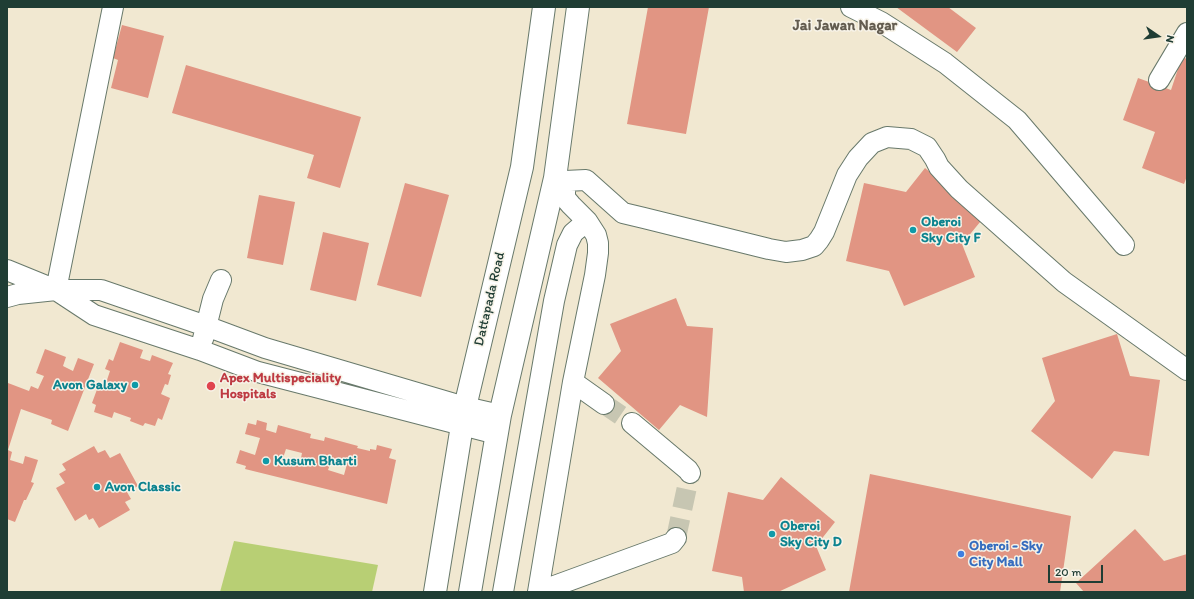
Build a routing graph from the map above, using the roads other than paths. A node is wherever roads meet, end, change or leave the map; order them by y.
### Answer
1 (113, 7) edge
2 (544, 7) edge
3 (578, 7) edge
4 (851, 7) edge
5 (1187, 33) edge
6 (1159, 80) dead end
7 (560, 180) junction
8 (587, 221) junction
9 (1124, 245) dead end
10 (7, 270) edge
11 (221, 280) dead end
12 (56, 290) junction
13 (7, 296) edge
14 (122, 298) junction
15 (115, 322) junction
16 (206, 326) junction
17 (265, 348) junction
18 (200, 350) junction
19 (1187, 370) edge
20 (258, 372) junction
21 (573, 382) junction
22 (604, 404) tunnel mouth
23 (463, 416) junction
24 (632, 423) tunnel mouth
25 (499, 425) junction
26 (690, 473) dead end
27 (676, 538) dead end
28 (435, 592) edge
29 (470, 592) edge
30 (503, 592) edge
31 (538, 592) edge

1 - 12 street
2 - 23 main road, Dattapada Road
3 - 7 main road
4 - 9 street
5 - 6 street
7 - 8 street
7 - 19 street
7 - 25 main road
8 - 21 street
8 - 30 street
10 - 12 street
11 - 16 street
12 - 13 street
12 - 14 street
12 - 15 street
14 - 15 street
14 - 16 street
15 - 18 street
16 - 17 street
16 - 18 street
17 - 20 street
17 - 23 street
18 - 20 street
20 - 23 street
21 - 22 street
21 - 31 street
23 - 25 street
23 - 28 main road, Dattapada Road
24 - 26 street
25 - 29 main road
27 - 31 street

